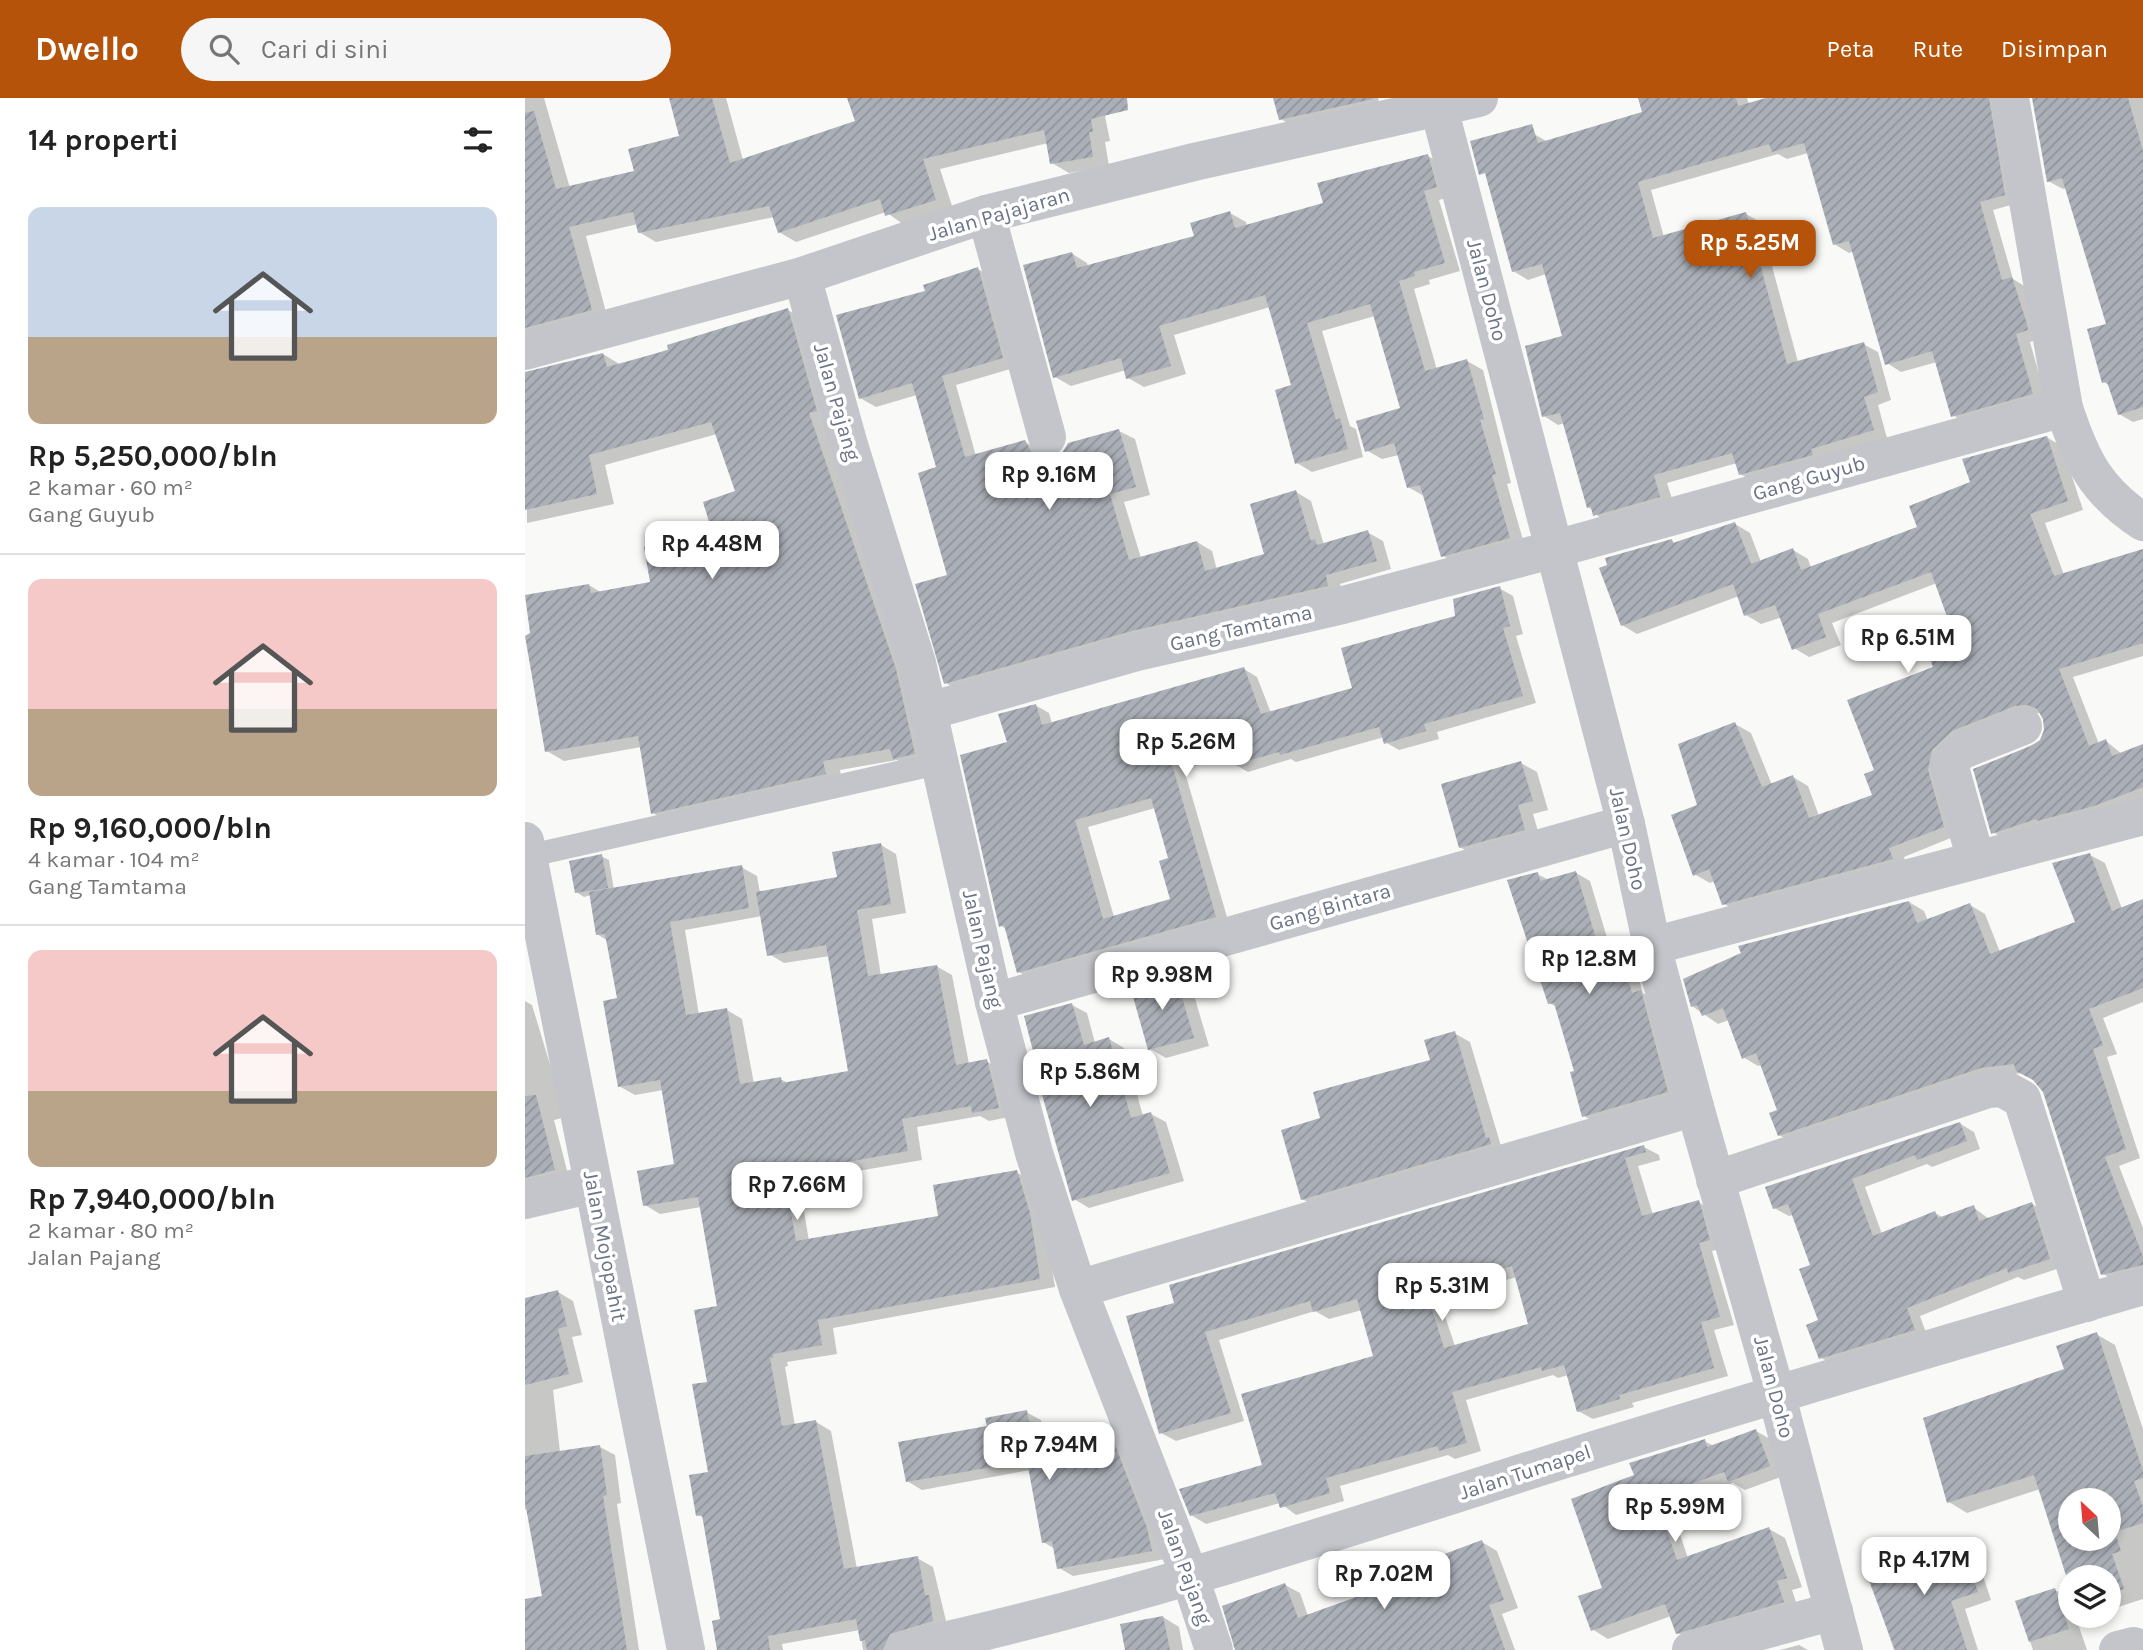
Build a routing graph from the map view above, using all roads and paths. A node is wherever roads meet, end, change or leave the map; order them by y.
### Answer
1 (1479, 98) edge
2 (2010, 98) edge
3 (1439, 108) junction
4 (985, 214) junction
5 (802, 276) junction
6 (525, 351) edge
7 (2064, 408) junction
8 (1047, 438) dead end
9 (2143, 522) edge
10 (1555, 549) junction
11 (929, 711) junction
12 (2023, 726) dead end
13 (940, 763) junction
14 (2143, 816) edge
15 (1626, 824) junction
16 (526, 849) edge
17 (1976, 860) junction
18 (1653, 946) junction
19 (994, 1002) junction
20 (1695, 1107) junction
21 (1715, 1180) junction
22 (593, 1184) junction
23 (525, 1200) edge
24 (2143, 1286) edge
25 (1078, 1289) junction
26 (2087, 1303) junction
27 (1776, 1393) junction
28 (1190, 1577) junction
29 (1834, 1611) junction
30 (686, 1650) edge
31 (904, 1650) edge
32 (1214, 1650) edge
33 (1691, 1650) edge
34 (1844, 1650) edge

1 - 3 street, Jalan Pajajaran
2 - 7 street
3 - 4 street, Jalan Pajajaran
3 - 10 street, Jalan Doho
4 - 5 street, Jalan Pajajaran
4 - 8 street
5 - 6 street, Jalan Pajajaran
5 - 11 street, Jalan Pajang
7 - 9 street
7 - 10 street, Gang Guyub
10 - 11 street, Gang Tamtama
10 - 15 street, Jalan Doho
11 - 13 street, Jalan Pajang
12 - 17 street
13 - 16 lane
13 - 19 street, Jalan Pajang
14 - 17 street
15 - 18 street, Jalan Doho
15 - 19 street, Gang Bintara
16 - 22 street, Jalan Mojopahit
17 - 18 street
18 - 20 street, Jalan Doho
19 - 25 street, Jalan Pajang
20 - 21 street, Jalan Doho
20 - 25 street
21 - 26 street
21 - 27 street, Jalan Doho
22 - 23 street
22 - 30 street, Jalan Mojopahit
24 - 26 street, Jalan Tumapel
25 - 28 street, Jalan Pajang
26 - 27 street, Jalan Tumapel
27 - 28 street, Jalan Tumapel
27 - 29 street, Jalan Doho
28 - 31 street, Jalan Tumapel
28 - 32 street, Jalan Pajang
29 - 33 street
29 - 34 street, Jalan Doho

